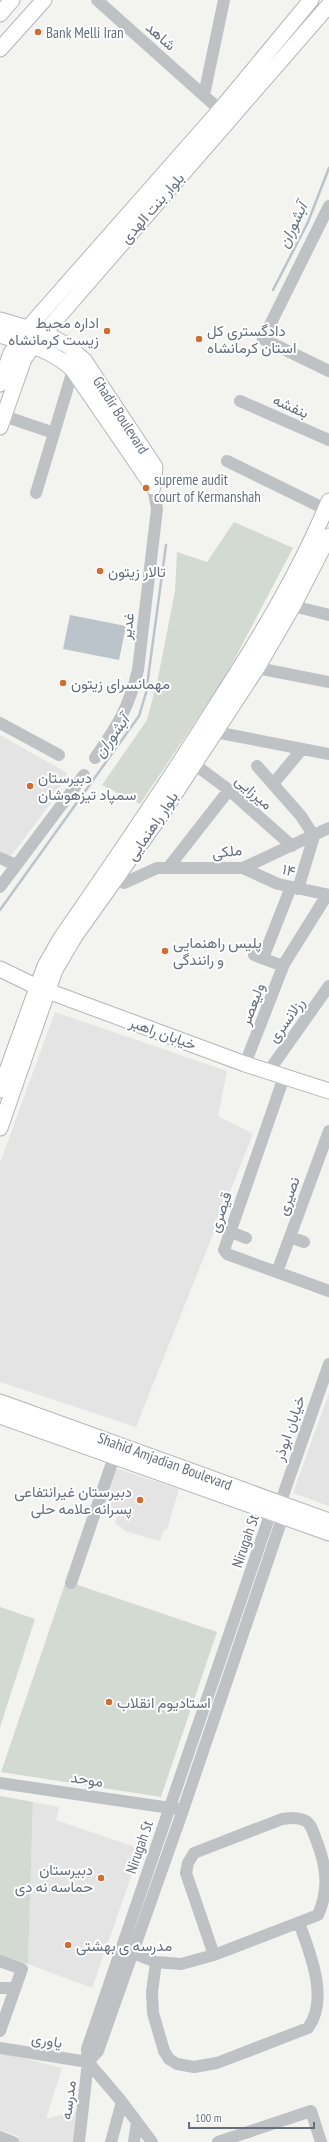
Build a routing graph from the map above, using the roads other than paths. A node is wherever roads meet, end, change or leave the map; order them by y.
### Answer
1 (12, 0) edge
2 (44, 0) edge
3 (97, 0) edge
4 (224, 0) edge
5 (311, 0) edge
6 (329, 5) edge
7 (0, 14) edge
8 (0, 49) edge
9 (204, 95) junction
10 (220, 110) junction
11 (329, 206) edge
12 (0, 320) edge
13 (28, 328) junction
14 (44, 333) junction
15 (0, 335) edge
16 (18, 341) junction
17 (33, 346) junction
18 (73, 370) junction
19 (329, 371) edge
20 (0, 384) edge
21 (240, 400) dead end
22 (2, 422) edge
23 (54, 433) junction
24 (329, 440) edge
25 (227, 461) dead end
26 (153, 487) junction
27 (36, 493) dead end
28 (327, 505) edge
29 (327, 545) edge
30 (293, 606) junction
31 (329, 615) edge
32 (257, 668) junction
33 (329, 682) edge
34 (0, 723) edge
35 (209, 729) junction
36 (302, 749) junction
37 (329, 754) edge
38 (60, 755) dead end
39 (95, 758) dead end
40 (194, 764) junction
41 (257, 766) dead end
42 (84, 775) dead end
43 (273, 784) junction
44 (229, 790) junction
45 (329, 828) edge
46 (314, 836) junction
47 (292, 846) junction
48 (0, 858) edge
49 (16, 865) junction
50 (168, 868) junction
51 (243, 868) junction
52 (124, 883) dead end
53 (0, 887) edge
54 (294, 888) junction
55 (328, 895) edge
56 (283, 966) junction
57 (0, 969) edge
58 (329, 986) edge
59 (42, 989) junction
60 (245, 1064) junction
61 (268, 1072) junction
62 (284, 1077) junction
63 (1, 1084) edge
64 (329, 1091) edge
65 (0, 1128) edge
66 (329, 1131) edge
67 (231, 1232) junction
68 (290, 1237) junction
69 (246, 1238) dead end
70 (304, 1242) dead end
71 (277, 1272) junction
72 (329, 1291) edge
73 (329, 1364) edge
74 (0, 1402) edge
75 (0, 1416) edge
76 (117, 1450) junction
77 (278, 1511) junction
78 (329, 1521) edge
79 (329, 1533) edge
80 (71, 1583) dead end
81 (0, 1783) edge
82 (170, 1808) junction
83 (183, 1810) junction
84 (299, 1923) junction
85 (120, 1948) junction
86 (133, 1952) junction
87 (214, 1955) junction
88 (0, 1962) edge
89 (156, 1962) junction
90 (0, 1988) edge
91 (15, 1988) junction
92 (0, 2031) edge
93 (0, 2048) edge
94 (88, 2062) junction
95 (122, 2102) junction
96 (137, 2122) junction
97 (0, 2137) edge
98 (13, 2142) edge
99 (79, 2142) edge
100 (111, 2142) edge
101 (134, 2142) edge
102 (152, 2142) edge
103 (218, 2142) edge
104 (321, 2142) edge

1 - 7 main road
2 - 8 main road
3 - 9 street, شاهد
4 - 9 street
5 - 10 main road, بلوار بنت الهدی
6 - 14 main road, بلوار بنت الهدی
9 - 10 street, شاهد
10 - 13 main road, بلوار بنت الهدی
11 - 19 street
12 - 13 main road, Ghadir Boulevard
13 - 14 main road, Ghadir Boulevard
13 - 16 main road, بلوار بنت الهدی
14 - 17 main road, بلوار بنت الهدی
14 - 26 main road, Ghadir Boulevard
15 - 16 main road, Ghadir Boulevard
16 - 17 main road, Ghadir Boulevard
16 - 20 main road, بلوار بنت الهدی
17 - 18 main road, Ghadir Boulevard
17 - 22 main road, بلوار بنت الهدی
18 - 23 street
18 - 26 main road, Ghadir Boulevard
21 - 24 street, بنفشه
22 - 23 street
23 - 27 street
25 - 28 street
26 - 39 street, غدیر
28 - 35 main road, بلوار راهنمایی
29 - 30 main road, بلوار راهنمایی
30 - 31 street
30 - 32 main road, بلوار راهنمایی
32 - 33 street
32 - 35 main road, بلوار راهنمایی
34 - 38 street
35 - 36 street
35 - 40 main road, بلوار راهنمایی
35 - 59 main road, بلوار راهنمایی
36 - 37 street
36 - 43 street
40 - 44 street, میرزایی
40 - 59 main road, بلوار راهنمایی
41 - 43 street
42 - 49 street
43 - 46 street
44 - 47 street, میرزایی
44 - 50 street
45 - 46 street, ملکی
46 - 47 street, ملکی
46 - 54 street
47 - 51 street, ملکی
48 - 49 street
49 - 53 street
50 - 51 street, ملکی
50 - 52 street, ملکی
51 - 54 street, ۱۴
54 - 55 street, ۱۴
54 - 56 street
55 - 56 street, ولیعصر
56 - 60 street, ولیعصر
57 - 59 main road, خیابان راهبر
58 - 61 street, رزلانسری
59 - 60 main road, خیابان راهبر
59 - 63 main road, بلوار راهنمایی
59 - 65 main road, بلوار راهنمایی
60 - 61 main road, خیابان راهبر
61 - 62 main road, خیابان راهبر
62 - 64 main road, خیابان راهبر
62 - 67 street, قیصری
66 - 68 street, نصیری
67 - 69 street
67 - 71 street, قیصری
68 - 70 street
68 - 71 street, نصیری
71 - 72 street, قیصری
73 - 77 street, خیابان ابوذر
74 - 76 main road, Shahid Amjadian Boulevard
75 - 76 main road, Shahid Amjadian Boulevard
76 - 77 main road, Shahid Amjadian Boulevard
76 - 80 street
77 - 78 main road, Shahid Amjadian Boulevard
77 - 79 main road, Shahid Amjadian Boulevard
77 - 82 street, Nirugah St
77 - 83 street, Nirugah St
81 - 82 street, موحد
82 - 83 street, موحد
82 - 85 street, Nirugah St
83 - 86 street, Nirugah St
84 - 87 street
84 - 87 street
84 - 89 street
85 - 86 street
85 - 94 street, Nirugah St
86 - 89 street
86 - 94 street, Nirugah St
87 - 89 street
88 - 91 street
90 - 91 street
91 - 92 street
93 - 94 street, یاوری
94 - 95 street
94 - 99 street, مدرسه
95 - 96 street
95 - 100 street
96 - 101 street
96 - 102 street
97 - 98 street
103 - 104 street

